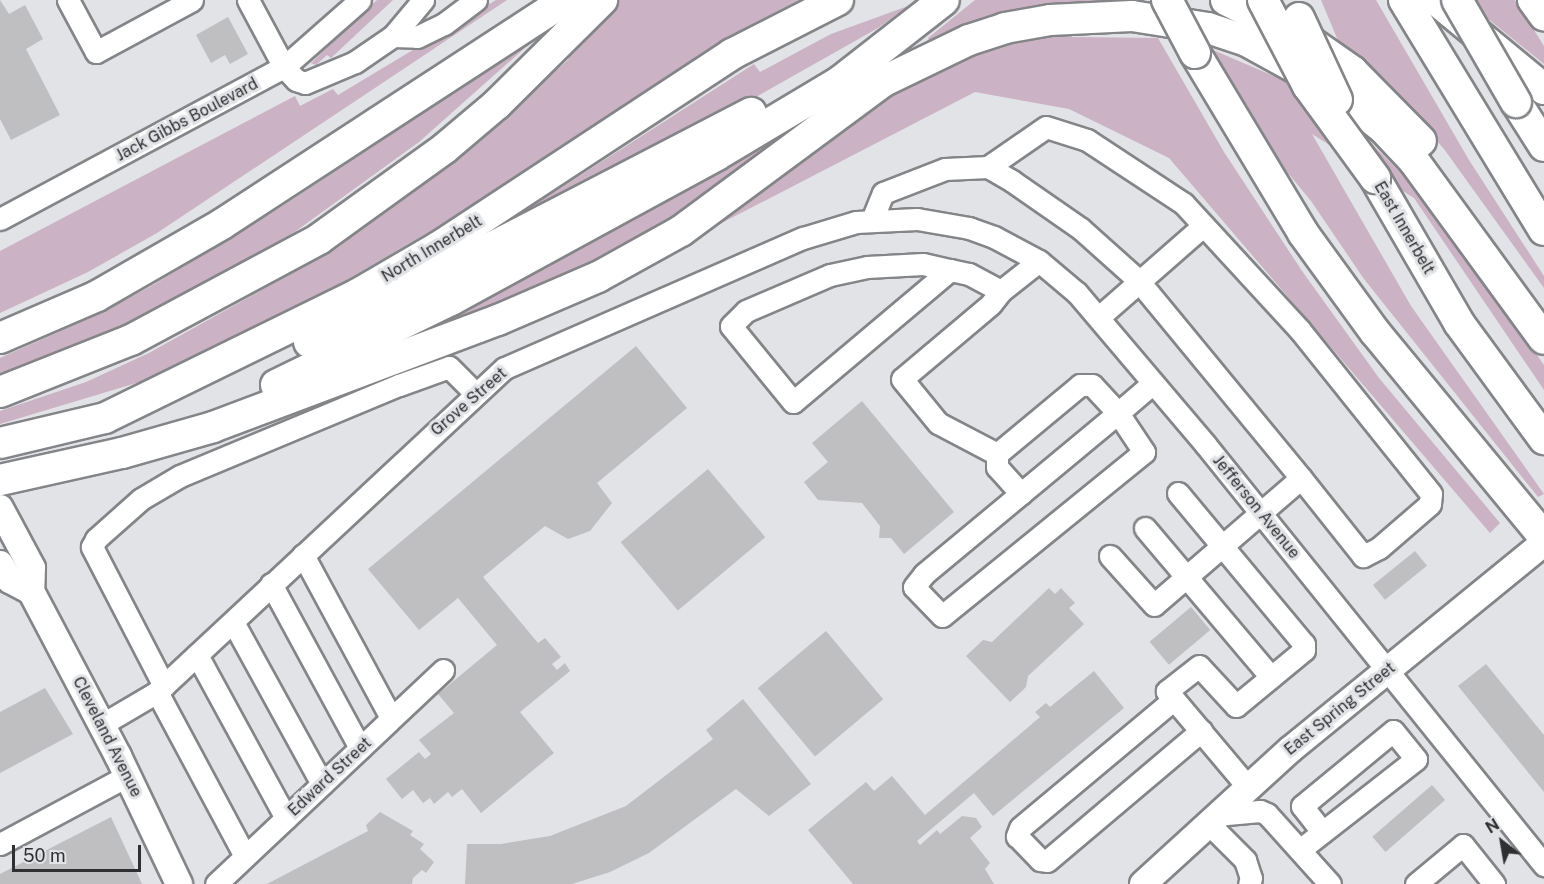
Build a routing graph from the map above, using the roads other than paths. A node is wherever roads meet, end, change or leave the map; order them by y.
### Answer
1 (68, 0) edge
2 (192, 0) edge
3 (248, 0) edge
4 (360, 0) edge
5 (423, 0) edge
6 (476, 0) edge
7 (530, 0) edge
8 (566, 0) edge
9 (602, 0) edge
10 (838, 0) edge
11 (944, 0) edge
12 (1167, 0) edge
13 (1226, 0) edge
14 (1263, 0) edge
15 (1457, 0) edge
16 (1533, 0) edge
17 (1418, 6) edge
18 (1544, 15) edge
19 (1301, 20) edge
20 (907, 28) junction
21 (393, 36) junction
22 (285, 67) junction
23 (1544, 89) edge
24 (397, 112) junction
25 (1544, 146) edge
26 (988, 168) junction
27 (1375, 178) junction
28 (0, 219) edge
29 (917, 219) joint
30 (872, 220) junction
31 (1203, 226) junction
32 (1544, 230) edge
33 (1039, 261) junction
34 (950, 270) junction
35 (1137, 279) junction
36 (1001, 291) junction
37 (1098, 317) junction
38 (1544, 318) edge
39 (0, 338) edge
40 (1544, 339) edge
41 (1153, 383) junction
42 (2, 392) edge
43 (475, 393) junction
44 (1118, 413) junction
45 (105, 418) junction
46 (14, 439) edge
47 (1544, 439) edge
48 (122, 453) junction
49 (997, 454) junction
50 (1301, 478) junction
51 (0, 480) edge
52 (1178, 493) dead end
53 (1021, 494) junction
54 (0, 508) edge
55 (1260, 512) junction
56 (1145, 528) dead end
57 (1544, 537) edge
58 (1544, 543) edge
59 (1222, 547) junction
60 (303, 555) junction
61 (1110, 556) dead end
62 (0, 564) edge
63 (1187, 577) junction
64 (271, 584) junction
65 (31, 591) junction
66 (233, 622) junction
67 (197, 655) junction
68 (443, 669) dead end
69 (1388, 669) junction
70 (1271, 676) junction
71 (161, 689) junction
72 (1173, 700) junction
73 (391, 718) junction
74 (102, 724) junction
75 (1201, 732) junction
76 (360, 748) junction
77 (128, 776) junction
78 (322, 784) junction
79 (1247, 786) junction
80 (286, 818) junction
81 (1211, 818) junction
82 (1322, 832) junction
83 (0, 844) edge
84 (1301, 849) junction
85 (245, 856) junction
86 (1544, 865) edge
87 (1488, 882) edge
88 (1328, 883) edge
89 (179, 884) edge
90 (216, 884) edge
91 (1143, 884) edge
92 (1249, 884) edge
93 (1416, 884) edge

1 - 2 street
3 - 22 street
4 - 22 street, Jack Gibbs Boulevard
5 - 21 street
6 - 21 street
7 - 24 highway
8 - 24 highway
9 - 42 highway
10 - 45 highway, North Innerbelt
11 - 20 highway
12 - 57 highway, bridge
13 - 19 highway
14 - 27 highway, bridge
15 - 25 highway, bridge
16 - 18 highway
17 - 23 highway
17 - 32 highway
19 - 27 highway, East Innerbelt, bridge
19 - 38 highway
20 - 45 highway
20 - 48 highway
21 - 22 street
22 - 28 street, Jack Gibbs Boulevard
24 - 39 highway
26 - 30 street
26 - 31 street
26 - 35 street
27 - 47 highway, East Innerbelt
29 - 30 street, Grove Street
29 - 33 street, Jefferson Avenue
30 - 43 street, Grove Street
31 - 35 street
31 - 50 street
33 - 36 street
33 - 37 street, Jefferson Avenue
34 - 34 street
34 - 36 street
35 - 37 street
35 - 50 street
36 - 49 street
37 - 41 street, Jefferson Avenue
40 - 48 highway
41 - 44 street
41 - 55 street, Jefferson Avenue
43 - 60 street, Grove Street
43 - 71 street
44 - 49 street
44 - 53 street
44 - 53 street
45 - 46 highway, North Innerbelt
48 - 51 highway
49 - 53 street
50 - 55 street
52 - 59 street
54 - 65 main road, Cleveland Avenue
55 - 59 street
55 - 69 street, Jefferson Avenue
56 - 63 street
58 - 69 main road, East Spring Street
59 - 63 street
59 - 70 street
60 - 64 street, Grove Street
60 - 73 street
61 - 63 street
62 - 65 main road, Cleveland Avenue
63 - 70 street
64 - 66 street, Grove Street
64 - 76 street
65 - 74 main road, Cleveland Avenue
66 - 67 street, Grove Street
66 - 78 street
67 - 71 street, Grove Street
67 - 80 street
68 - 73 street, Edward Street
69 - 79 main road, East Spring Street
69 - 86 street, Jefferson Avenue
70 - 72 street
71 - 74 street, Grove Street
71 - 85 street
72 - 75 street
72 - 75 street
73 - 76 street, Edward Street
74 - 77 main road, Cleveland Avenue
75 - 79 street
76 - 78 street, Edward Street
77 - 83 street
77 - 89 main road, Cleveland Avenue
78 - 80 street, Edward Street
79 - 81 main road, East Spring Street
80 - 85 street, Edward Street
81 - 84 street
81 - 91 main road, East Spring Street
81 - 92 street
82 - 82 street
82 - 84 street
84 - 88 street
85 - 90 street, Edward Street
87 - 93 street

